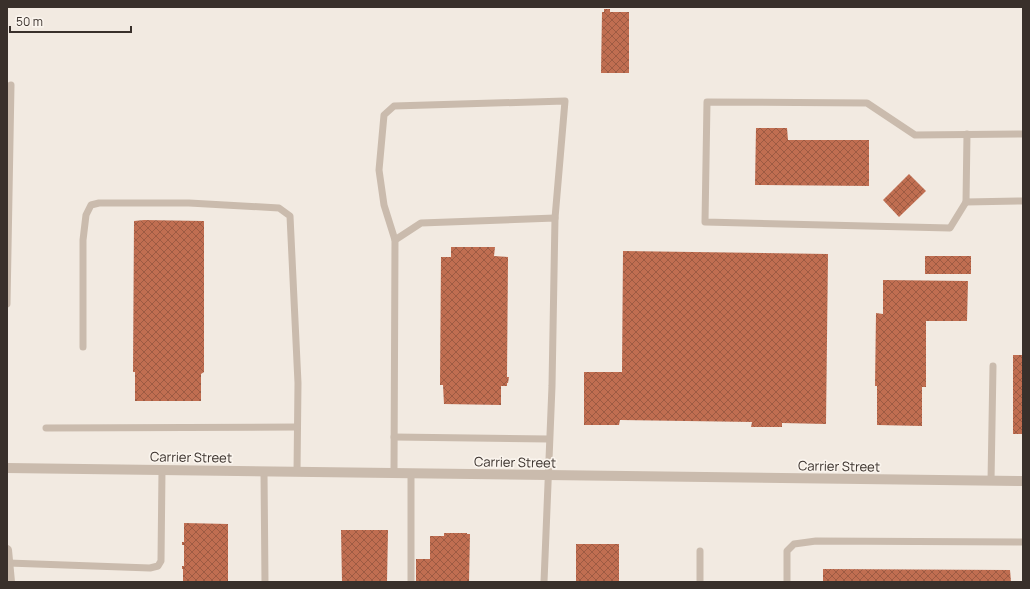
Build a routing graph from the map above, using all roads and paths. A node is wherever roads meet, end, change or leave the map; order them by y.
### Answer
1 (10, 85) dead end
2 (967, 134) junction
3 (1023, 134) edge
4 (1023, 201) edge
5 (966, 202) junction
6 (555, 218) junction
7 (395, 240) junction
8 (7, 304) edge
9 (82, 347) dead end
10 (993, 366) dead end
11 (297, 427) junction
12 (46, 428) dead end
13 (394, 437) junction
14 (550, 439) junction
15 (7, 468) edge
16 (162, 470) junction
17 (264, 471) junction
18 (297, 472) junction
19 (394, 473) junction
20 (411, 473) junction
21 (548, 475) junction
22 (991, 481) junction
23 (1023, 482) edge
24 (1023, 542) edge
25 (7, 550) edge
26 (700, 551) dead end
27 (8, 563) junction
28 (10, 582) edge
29 (265, 582) edge
30 (410, 582) edge
31 (544, 582) edge
32 (700, 582) edge
33 (787, 582) edge

1 - 8 lane
2 - 3 lane
2 - 5 lane
2 - 5 lane
4 - 5 lane
6 - 7 lane
6 - 7 lane
6 - 14 lane
7 - 13 lane
9 - 11 lane
10 - 22 lane
11 - 12 lane
11 - 18 lane
13 - 14 lane
13 - 19 lane
14 - 21 lane
15 - 16 street, Carrier Street
16 - 17 street, Carrier Street
16 - 27 lane
17 - 18 street, Carrier Street
17 - 29 lane
18 - 19 street, Carrier Street
19 - 20 street, Carrier Street
20 - 21 street, Carrier Street
20 - 30 lane
21 - 22 street, Carrier Street
21 - 31 lane
22 - 23 street, Carrier Street
24 - 33 lane
25 - 27 street
26 - 32 lane
27 - 28 street

